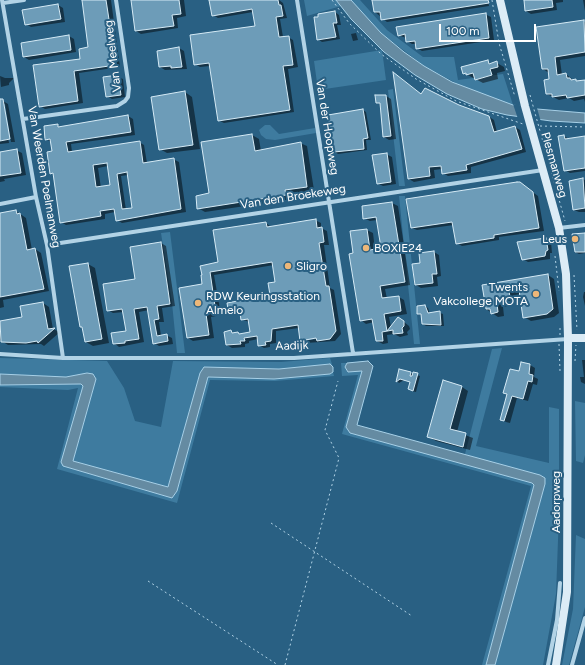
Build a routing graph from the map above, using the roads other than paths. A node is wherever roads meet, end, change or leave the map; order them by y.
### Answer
1 (24, 0) edge
2 (116, 0) edge
3 (297, 0) edge
4 (500, 0) edge
5 (3, 2) edge
6 (23, 119) junction
7 (543, 170) junction
8 (36, 197) junction
9 (329, 202) junction
10 (0, 204) edge
11 (585, 225) edge
12 (560, 228) junction
13 (47, 245) junction
14 (568, 338) junction
15 (585, 338) edge
16 (353, 353) junction
17 (0, 354) edge
18 (63, 358) junction
19 (560, 583) dead end
20 (585, 618) edge
21 (548, 665) edge
22 (556, 665) edge
23 (572, 665) edge

1 - 5 street
2 - 6 street, Van Meelweg
3 - 9 street, Van der Hoopweg
4 - 7 main road, Plesmanweg
5 - 6 street, Van Weerden Poelmanweg
6 - 8 street, Van Weerden Poelmanweg
7 - 9 street, Van den Broekeweg
7 - 12 main road, Plesmanweg
8 - 10 street
8 - 13 street, Van Weerden Poelmanweg
9 - 13 street, Van den Broekeweg
9 - 16 street, Van der Hoopweg
11 - 12 street
12 - 14 main road, Plesmanweg
13 - 18 street, Van Weerden Poelmanweg
14 - 15 main road, Aadijk
14 - 16 street, Aadijk
14 - 22 main road, Aadorpweg
16 - 18 street, Aadijk
17 - 18 street, Aadijk
19 - 21 street
20 - 23 street

